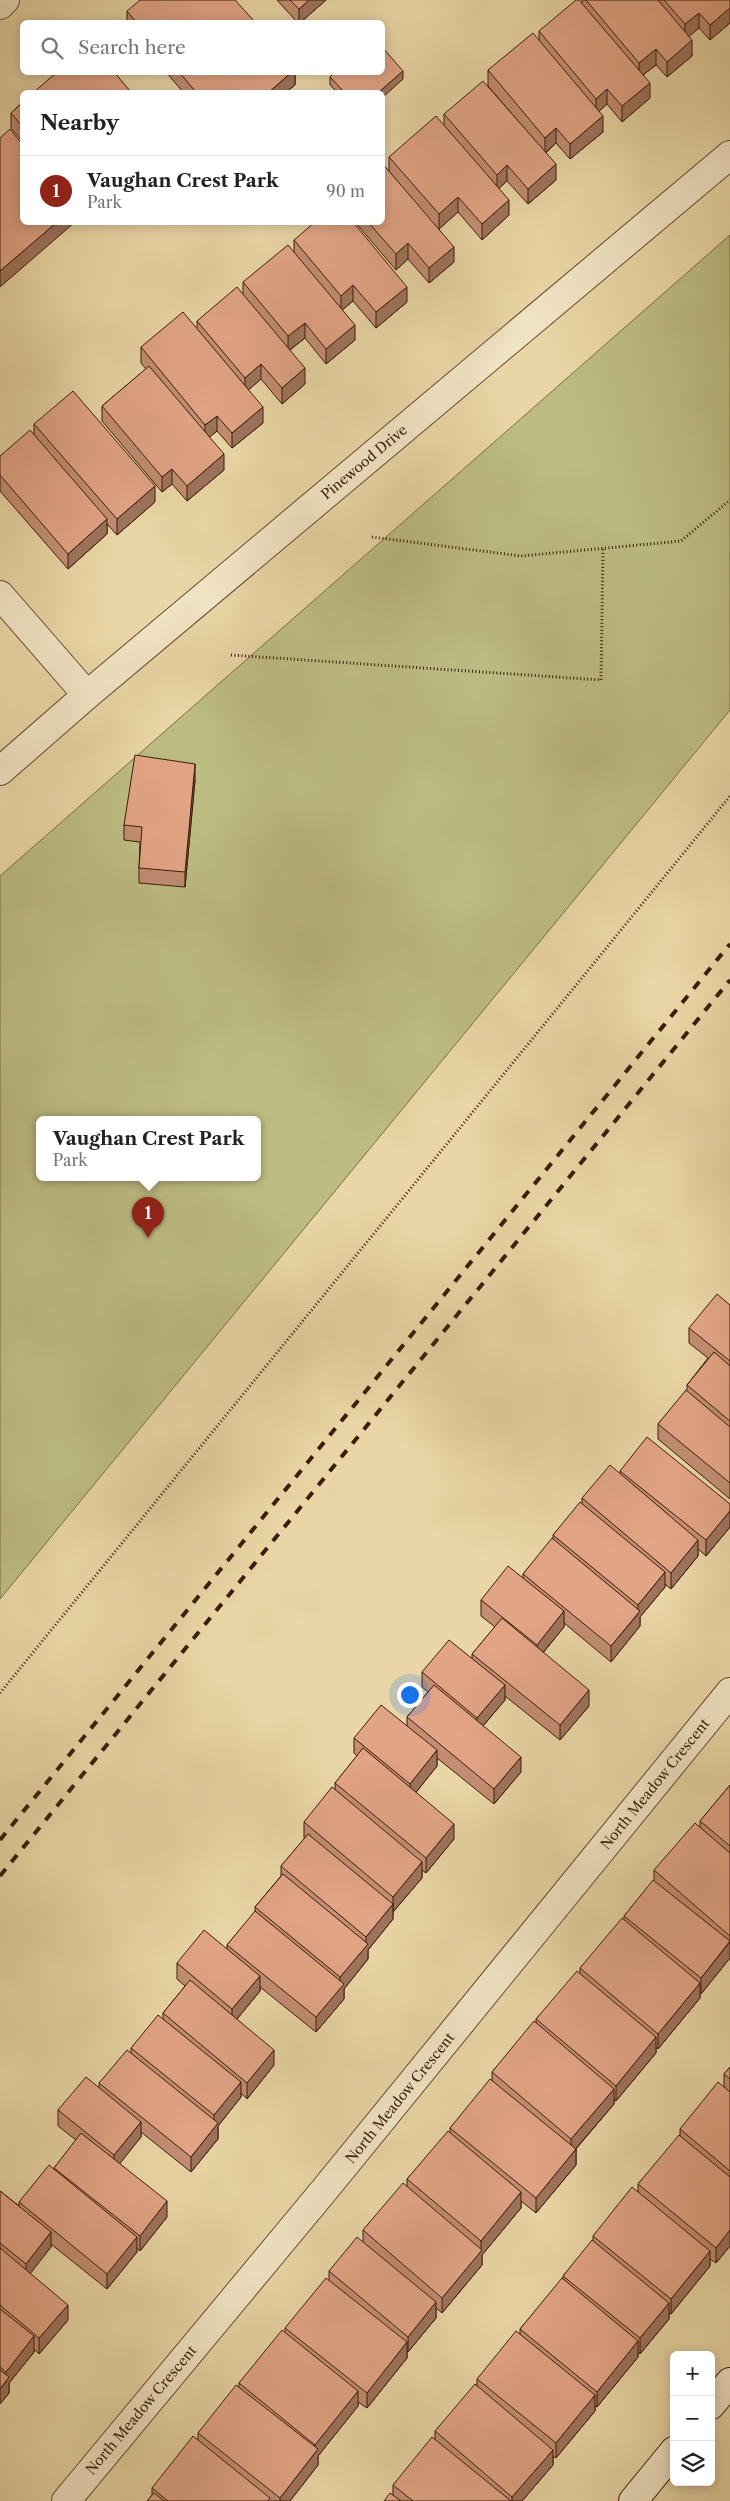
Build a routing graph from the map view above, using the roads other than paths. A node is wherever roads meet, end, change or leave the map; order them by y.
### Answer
1 (5, 0) edge
2 (0, 4) edge
3 (730, 155) edge
4 (0, 594) edge
5 (87, 695) junction
6 (0, 771) edge
7 (730, 1692) edge
8 (730, 2382) edge
9 (715, 2401) edge
10 (670, 2457) edge
11 (66, 2501) edge
12 (634, 2501) edge

1 - 2 street
3 - 5 street, Pinewood Drive
4 - 5 street
5 - 6 street, Pinewood Drive
7 - 11 street, North Meadow Crescent
8 - 9 street
10 - 12 street

